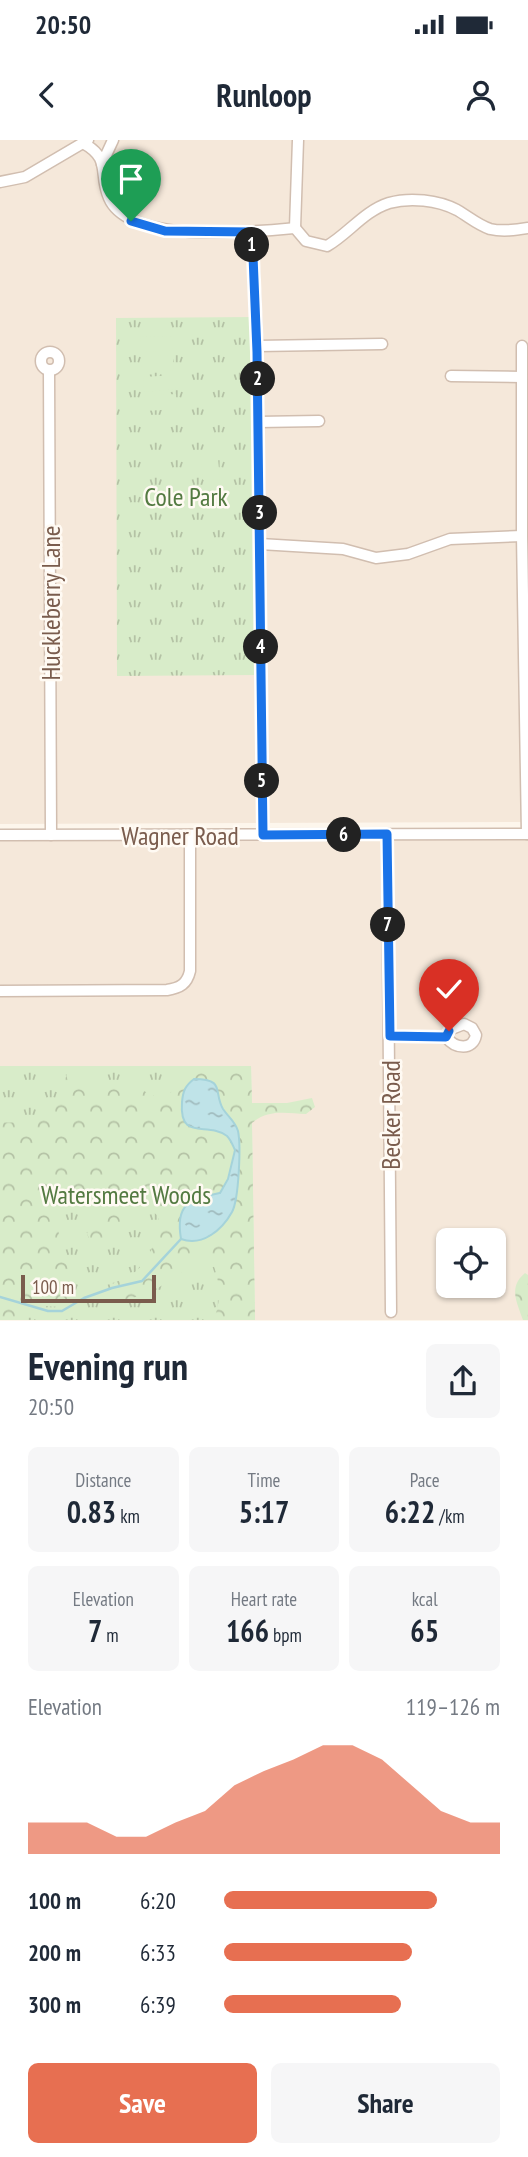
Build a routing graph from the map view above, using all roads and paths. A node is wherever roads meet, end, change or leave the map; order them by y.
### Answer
1 (113, 140) edge
2 (298, 140) edge
3 (86, 141) edge
4 (102, 164) junction
5 (0, 182) edge
6 (295, 228) junction
7 (528, 228) edge
8 (252, 232) junction
9 (382, 344) dead end
10 (257, 346) junction
11 (522, 346) dead end
12 (49, 371) dead end
13 (451, 376) dead end
14 (522, 377) junction
15 (319, 421) dead end
16 (258, 422) junction
17 (522, 536) junction
18 (260, 544) junction
19 (525, 564) edge
20 (387, 834) junction
21 (528, 834) edge
22 (0, 835) edge
23 (51, 835) junction
24 (190, 835) junction
25 (263, 835) junction
26 (0, 991) edge
27 (390, 1036) junction
28 (446, 1037) dead end
29 (391, 1312) dead end

1 - 4 street
2 - 6 street
3 - 4 street
3 - 5 street
4 - 8 street
6 - 7 street
6 - 8 street
8 - 10 street
9 - 10 street
10 - 16 street
11 - 14 street
12 - 23 street, Huckleberry Lane
13 - 14 street
14 - 17 street
15 - 16 street
16 - 18 street
17 - 18 street
17 - 19 street
18 - 25 street
19 - 21 street
20 - 21 street, Wagner Road
20 - 25 street, Wagner Road
20 - 27 street, Becker Road
22 - 23 street, Wagner Road
23 - 24 street, Wagner Road
24 - 25 street, Wagner Road
24 - 26 street
27 - 28 street
27 - 29 street, Becker Road

